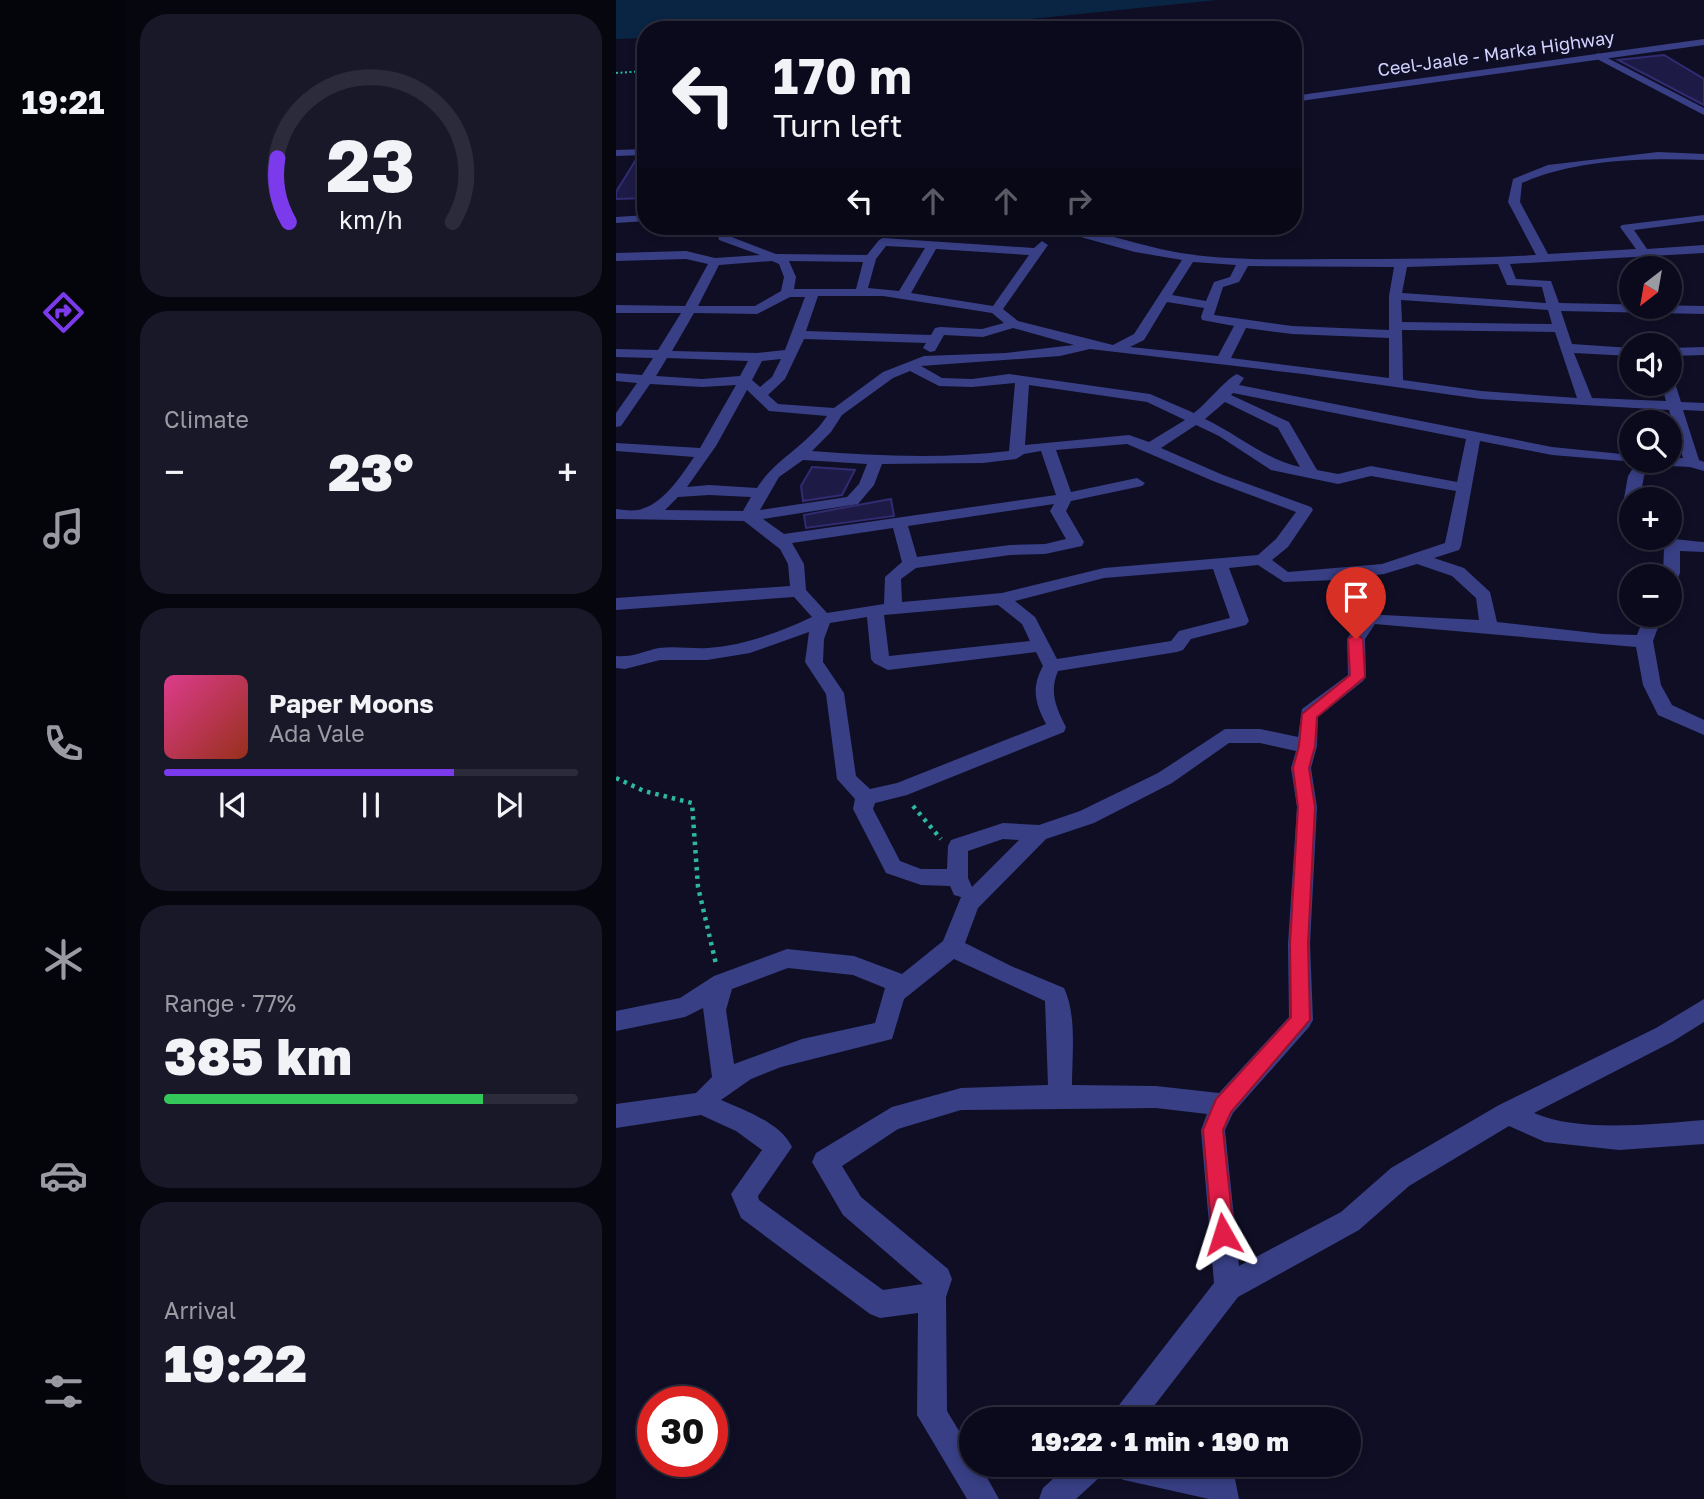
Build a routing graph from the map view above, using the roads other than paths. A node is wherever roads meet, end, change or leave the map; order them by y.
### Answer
1 (1704, 42) edge
2 (1598, 56) junction
3 (1302, 98) edge
4 (1704, 111) edge
5 (637, 152) edge
6 (616, 153) edge
7 (1704, 157) edge
8 (1704, 218) edge
9 (637, 219) edge
10 (616, 220) edge
11 (723, 235) edge
12 (1050, 235) edge
13 (1086, 235) edge
14 (933, 245) junction
15 (1704, 248) edge
16 (1642, 250) junction
17 (1036, 252) junction
18 (616, 257) edge
19 (778, 257) junction
20 (1542, 257) junction
21 (1189, 258) junction
22 (870, 259) junction
23 (1502, 260) junction
24 (715, 262) junction
25 (1244, 262) junction
26 (1401, 264) junction
27 (862, 292) junction
28 (787, 293) junction
29 (813, 293) junction
30 (901, 296) junction
31 (1395, 296) junction
32 (1164, 298) junction
33 (1211, 305) junction
34 (1556, 307) junction
35 (616, 309) edge
36 (690, 310) junction
37 (996, 310) junction
38 (1704, 310) edge
39 (1013, 324) junction
40 (1242, 324) junction
41 (1561, 328) junction
42 (1396, 330) junction
43 (799, 335) junction
44 (935, 339) junction
45 (1090, 345) junction
46 (1566, 348) junction
47 (1116, 349) junction
48 (1619, 351) edge
49 (1704, 351) edge
50 (1682, 352) edge
51 (616, 353) edge
52 (663, 354) junction
53 (789, 354) junction
54 (757, 357) junction
55 (1006, 357) junction
56 (1223, 360) junction
57 (918, 363) junction
58 (1246, 363) junction
59 (616, 377) edge
60 (648, 379) junction
61 (1016, 379) junction
62 (745, 380) junction
63 (1396, 384) junction
64 (1226, 392) junction
65 (760, 395) junction
66 (1672, 396) edge
67 (1586, 402) junction
68 (1675, 405) junction
69 (1704, 407) edge
70 (1666, 410) edge
71 (837, 412) junction
72 (1196, 419) junction
73 (616, 424) edge
74 (1474, 435) junction
75 (1046, 446) junction
76 (616, 447) edge
77 (1152, 447) junction
78 (1017, 451) junction
79 (704, 453) junction
80 (800, 455) junction
81 (1619, 458) edge
82 (876, 460) junction
83 (1698, 465) edge
84 (1310, 471) junction
85 (1137, 483) dead end
86 (1464, 488) junction
87 (675, 493) junction
88 (761, 493) junction
89 (1065, 498) junction
90 (616, 514) edge
91 (645, 514) junction
92 (748, 516) junction
93 (899, 521) junction
94 (783, 539) junction
95 (1682, 544) edge
96 (1704, 547) edge
97 (1418, 558) junction
98 (1262, 559) junction
99 (911, 563) junction
100 (1219, 564) junction
101 (798, 591) junction
102 (1002, 599) junction
103 (616, 604) edge
104 (884, 609) junction
105 (823, 619) junction
106 (1489, 626) junction
107 (1649, 627) edge
108 (1644, 641) junction
109 (1043, 645) junction
110 (616, 662) edge
111 (1052, 666) junction
112 (1704, 728) edge
113 (1307, 746) junction
114 (866, 797) junction
115 (1039, 834) junction
116 (957, 878) junction
117 (969, 903) junction
118 (952, 947) junction
119 (722, 983) junction
120 (904, 985) junction
121 (1704, 1009) edge
122 (616, 1021) edge
123 (725, 1082) junction
124 (1060, 1096) junction
125 (702, 1102) junction
126 (1224, 1105) junction
127 (1508, 1113) junction
128 (616, 1116) edge
129 (1704, 1132) edge
130 (1228, 1287) junction
131 (932, 1297) junction
132 (1135, 1407) edge
133 (1077, 1477) edge
134 (1183, 1477) edge
135 (984, 1499) edge
136 (1054, 1499) edge
137 (1224, 1499) edge

1 - 2 street, Ceel-Jaale - Marka Highway
2 - 3 street, Ceel-Jaale - Marka Highway
2 - 4 street
5 - 6 street
7 - 20 street
8 - 16 street
9 - 10 street
11 - 19 street
12 - 17 street
13 - 21 street
14 - 17 street
14 - 22 street
14 - 30 street
15 - 16 street
16 - 20 street
17 - 37 street
18 - 24 street
19 - 22 street
19 - 24 street
19 - 28 street
20 - 23 street
21 - 25 street
21 - 32 street
22 - 27 street
23 - 26 street
23 - 34 street
24 - 36 street
25 - 26 street
25 - 33 street
26 - 31 street
27 - 29 street
27 - 30 street
28 - 29 street
28 - 36 street
29 - 43 street
30 - 37 street
31 - 34 street
31 - 42 street
32 - 33 street
32 - 47 street
33 - 40 street
34 - 38 street
34 - 41 street
35 - 36 street
36 - 52 street
37 - 39 street
39 - 44 street
39 - 45 street
40 - 42 street
40 - 56 street
41 - 42 street
41 - 46 street
42 - 63 street
43 - 44 street
43 - 53 street
44 - 57 street
45 - 47 street
45 - 55 street
46 - 48 street
46 - 67 street
47 - 56 street
49 - 50 street
51 - 52 street
52 - 54 street
52 - 60 street
53 - 54 street
53 - 65 street
54 - 62 street
55 - 57 street
55 - 61 street
56 - 58 street
57 - 61 street
57 - 71 street
58 - 63 street
58 - 64 street
59 - 60 street
60 - 62 street
60 - 73 street
61 - 72 street
61 - 78 street
62 - 65 street
62 - 79 street
63 - 67 street
64 - 72 street
64 - 74 street
64 - 84 street
65 - 71 street
66 - 68 street
67 - 68 street
68 - 69 street
68 - 70 street
68 - 83 street
71 - 80 street
72 - 77 street
72 - 84 street
74 - 81 street
74 - 86 street
75 - 77 street
75 - 78 street
75 - 89 street
76 - 79 street
77 - 98 street
78 - 82 street
79 - 87 street
80 - 82 street
80 - 88 street
82 - 92 street
84 - 86 street
85 - 89 street
86 - 97 street
87 - 88 street
87 - 91 street
88 - 92 street
89 - 93 street
89 - 99 street
90 - 91 street
91 - 92 street
92 - 94 street
93 - 94 street
93 - 99 street
94 - 101 street
95 - 96 street
97 - 98 street
97 - 106 street
98 - 100 street
99 - 104 street
100 - 102 street
100 - 111 street
101 - 103 street
101 - 105 street
102 - 104 street
102 - 109 street
104 - 105 street
104 - 109 street
105 - 110 street
105 - 114 street
106 - 108 street
106 - 113 street
107 - 108 street
108 - 112 street
109 - 111 street
111 - 114 street
113 - 115 street
113 - 126 street
114 - 116 street
115 - 116 street
115 - 117 street
116 - 117 street
117 - 118 street
118 - 120 street
118 - 124 street
119 - 120 street
119 - 122 street
119 - 123 street
120 - 123 street
121 - 127 street
123 - 125 street
124 - 126 street
124 - 131 street
125 - 128 street
125 - 131 street
126 - 130 street
127 - 129 street
127 - 130 street
130 - 132 street
131 - 135 street
133 - 136 street
134 - 137 street

